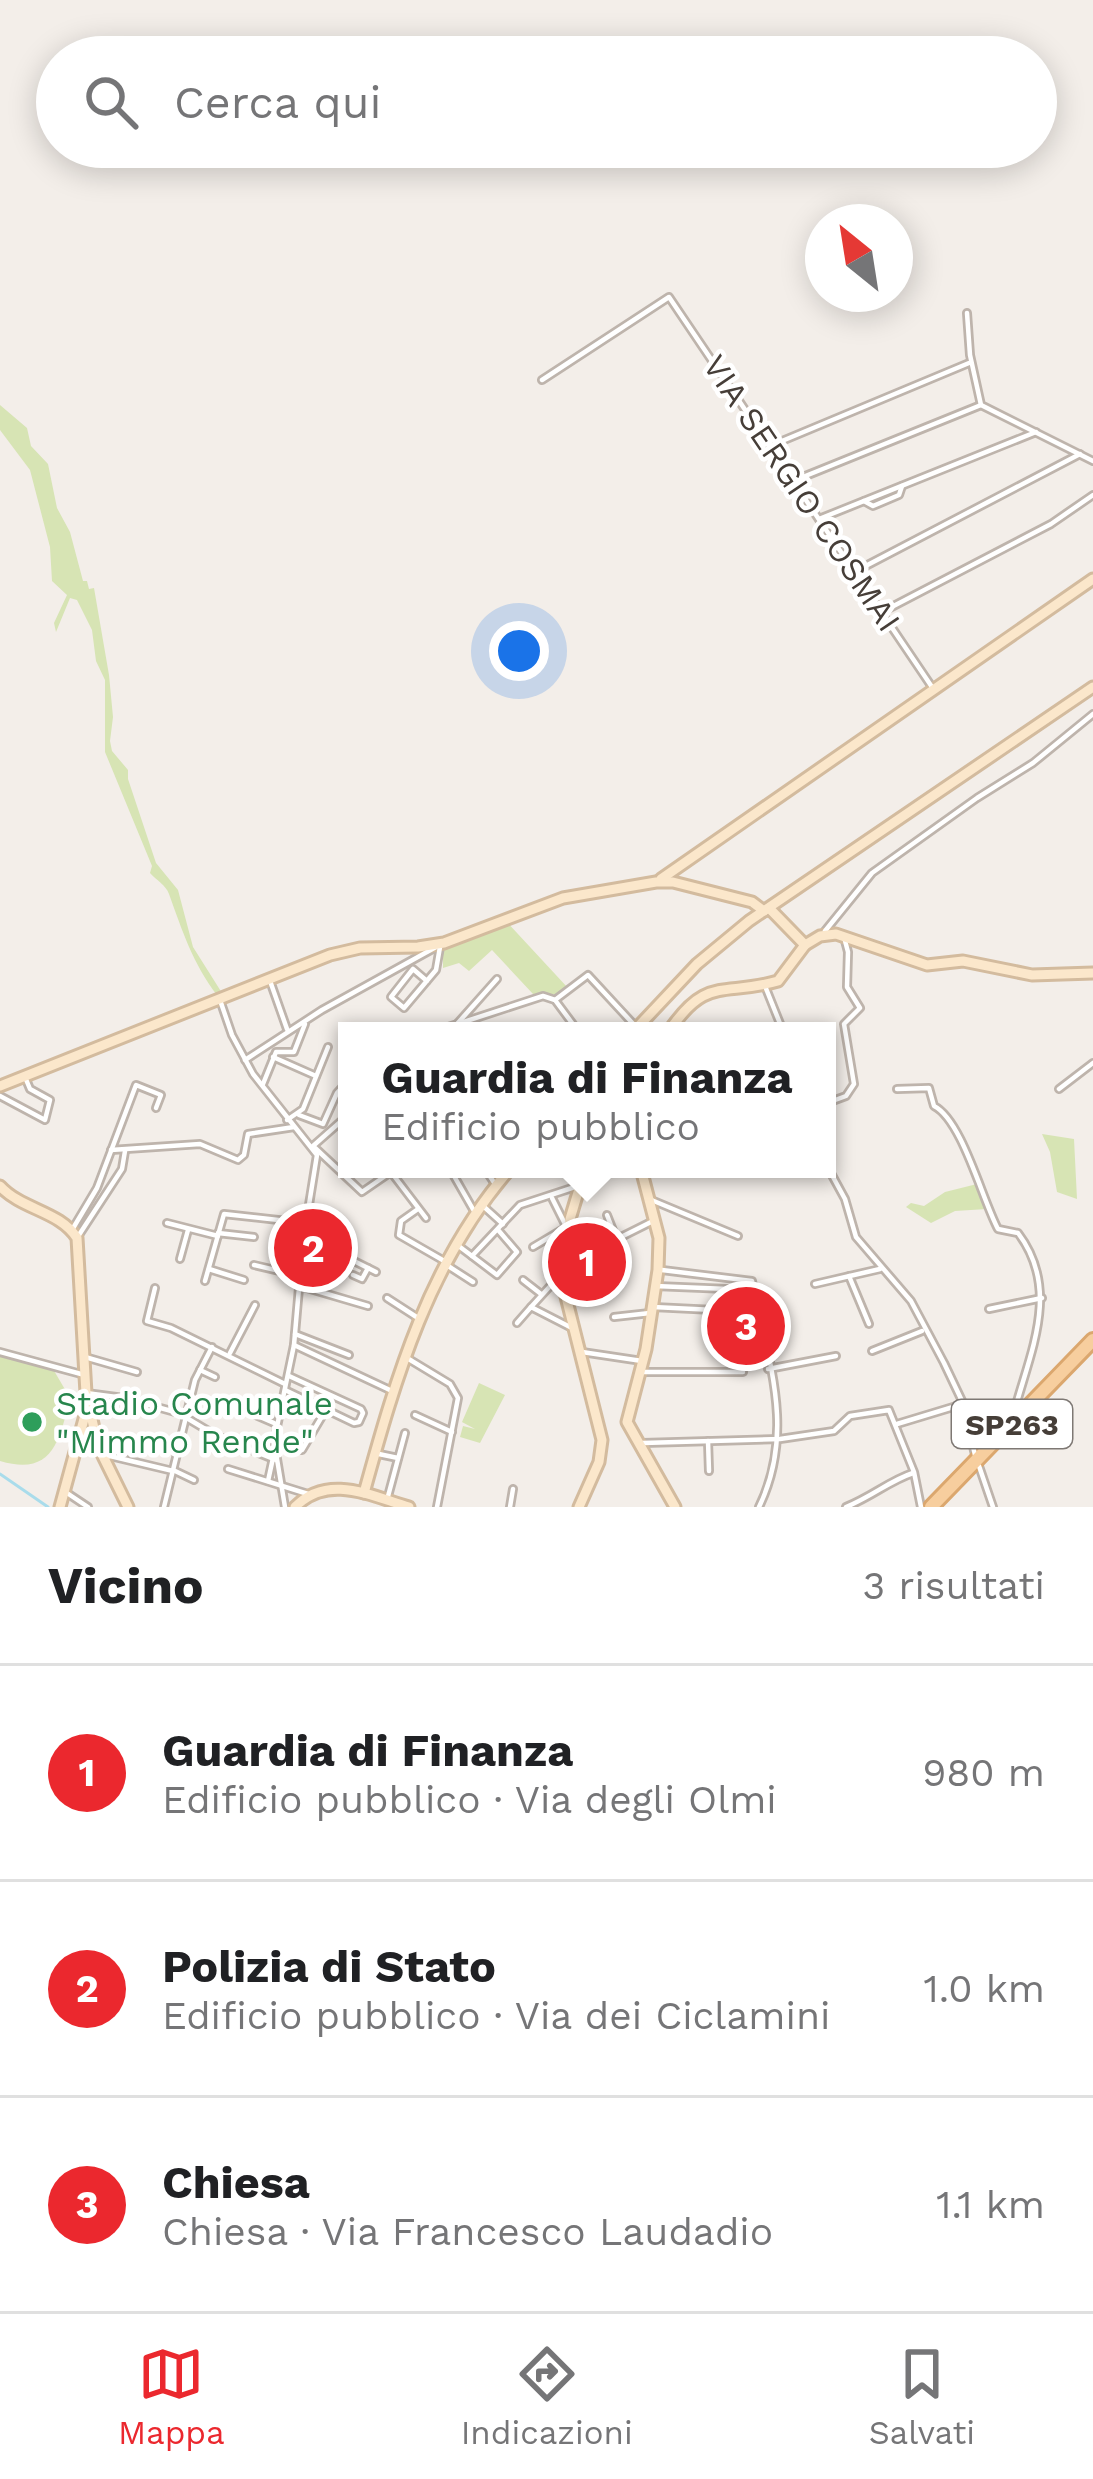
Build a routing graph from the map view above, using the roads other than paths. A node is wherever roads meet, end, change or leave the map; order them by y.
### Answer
1 (967, 313) dead end
2 (972, 362) junction
3 (542, 380) dead end
4 (981, 405) junction
5 (1036, 432) junction
6 (770, 446) junction
7 (1079, 454) junction
8 (1093, 460) edge
9 (793, 481) junction
10 (1093, 495) edge
11 (819, 520) junction
12 (855, 572) junction
13 (1093, 580) edge
14 (882, 612) junction
15 (1093, 687) edge
16 (934, 690) junction
17 (1093, 713) edge
18 (686, 864) junction
19 (656, 882) junction
20 (690, 887) junction
21 (766, 909) junction
22 (820, 936) junction
23 (844, 938) junction
24 (444, 943) junction
25 (805, 945) junction
26 (423, 950) junction
27 (438, 964) junction
28 (1093, 973) edge
29 (269, 978) junction
30 (497, 979) dead end
31 (427, 981) junction
32 (765, 985) junction
33 (220, 1000) junction
34 (556, 1000) junction
35 (305, 1021) junction
36 (459, 1022) edge
37 (463, 1022) edge
38 (572, 1022) edge
39 (629, 1022) edge
40 (644, 1022) edge
41 (675, 1022) edge
42 (779, 1022) edge
43 (288, 1032) junction
44 (328, 1047) dead end
45 (273, 1057) junction
46 (245, 1060) junction
47 (1093, 1063) edge
48 (25, 1076) junction
49 (316, 1076) junction
50 (0, 1086) edge
51 (897, 1088) dead end
52 (1059, 1089) dead end
53 (264, 1090) junction
54 (338, 1093) edge
55 (0, 1096) edge
56 (836, 1100) edge
57 (156, 1108) dead end
58 (299, 1115) junction
59 (287, 1120) junction
60 (338, 1124) edge
61 (294, 1127) junction
62 (313, 1146) junction
63 (111, 1150) junction
64 (125, 1151) junction
65 (338, 1169) edge
66 (347, 1178) edge
67 (382, 1178) edge
68 (396, 1178) edge
69 (457, 1178) edge
70 (491, 1178) edge
71 (502, 1178) edge
72 (583, 1178) edge
73 (643, 1178) edge
74 (834, 1178) edge
75 (496, 1185) junction
76 (580, 1185) junction
77 (0, 1186) edge
78 (551, 1196) junction
79 (648, 1199) junction
80 (418, 1208) junction
81 (479, 1209) junction
82 (607, 1215) dead end
83 (426, 1218) dead end
84 (655, 1220) junction
85 (167, 1223) dead end
86 (305, 1223) junction
87 (501, 1227) junction
88 (189, 1229) junction
89 (567, 1229) junction
90 (77, 1232) junction
91 (218, 1235) junction
92 (304, 1236) junction
93 (738, 1236) dead end
94 (254, 1238) dead end
95 (616, 1239) junction
96 (457, 1244) junction
97 (323, 1246) junction
98 (533, 1247) dead end
99 (302, 1251) junction
100 (472, 1256) junction
101 (317, 1258) junction
102 (180, 1259) dead end
103 (352, 1260) junction
104 (445, 1263) junction
105 (254, 1265) dead end
106 (881, 1268) junction
107 (208, 1269) junction
108 (563, 1269) junction
109 (658, 1270) junction
110 (353, 1275) dead end
111 (301, 1276) junction
112 (849, 1276) junction
113 (244, 1280) dead end
114 (523, 1280) dead end
115 (206, 1281) dead end
116 (473, 1282) dead end
117 (815, 1284) dead end
118 (300, 1286) junction
119 (656, 1286) junction
120 (155, 1288) dead end
121 (754, 1290) junction
122 (541, 1294) junction
123 (387, 1298) dead end
124 (1042, 1298) junction
125 (255, 1305) dead end
126 (368, 1306) dead end
127 (531, 1306) junction
128 (989, 1309) dead end
129 (652, 1310) junction
130 (756, 1312) junction
131 (418, 1318) junction
132 (614, 1318) dead end
133 (517, 1323) dead end
134 (869, 1324) dead end
135 (571, 1327) junction
136 (925, 1330) junction
137 (295, 1334) junction
138 (1093, 1340) edge
139 (294, 1345) junction
140 (212, 1347) junction
141 (577, 1351) junction
142 (872, 1351) dead end
143 (0, 1352) edge
144 (229, 1355) junction
145 (349, 1355) dead end
146 (83, 1356) junction
147 (402, 1356) junction
148 (836, 1356) dead end
149 (641, 1366) junction
150 (768, 1369) junction
151 (200, 1370) junction
152 (137, 1372) dead end
153 (743, 1372) dead end
154 (83, 1374) junction
155 (289, 1376) junction
156 (215, 1377) dead end
157 (286, 1387) junction
158 (392, 1391) junction
159 (87, 1398) junction
160 (963, 1404) junction
161 (240, 1408) dead end
162 (327, 1408) junction
163 (416, 1415) dead end
164 (185, 1416) junction
165 (1014, 1422) junction
166 (276, 1424) junction
167 (897, 1424) junction
168 (618, 1426) junction
169 (89, 1427) junction
170 (405, 1432) dead end
171 (452, 1432) junction
172 (780, 1439) junction
173 (708, 1441) junction
174 (275, 1445) junction
175 (374, 1453) junction
176 (398, 1458) junction
177 (104, 1459) junction
178 (274, 1459) junction
179 (977, 1461) junction
180 (228, 1469) dead end
181 (173, 1471) junction
182 (709, 1472) dead end
183 (914, 1472) junction
184 (194, 1480) dead end
185 (268, 1481) junction
186 (284, 1489) junction
187 (513, 1489) dead end
188 (64, 1491) junction
189 (364, 1493) junction
190 (309, 1494) junction
191 (387, 1500) junction
192 (866, 1503) edge
193 (60, 1505) edge
194 (510, 1505) edge
195 (127, 1506) edge
196 (292, 1506) edge
197 (88, 1507) edge
198 (164, 1507) edge
199 (360, 1507) edge
200 (410, 1507) edge
201 (437, 1507) edge
202 (524, 1507) edge
203 (578, 1507) edge
204 (675, 1507) edge
205 (759, 1507) edge
206 (846, 1507) edge
207 (921, 1507) edge
208 (931, 1507) edge
209 (993, 1507) edge

1 - 2 street
2 - 4 street
2 - 6 street
3 - 6 street, VIA SERGIO COSMAI
4 - 5 street
4 - 9 street
5 - 7 street
5 - 11 street
6 - 9 street, VIA SERGIO COSMAI
7 - 8 street
7 - 12 street
9 - 11 street, VIA SERGIO COSMAI
10 - 14 street
11 - 12 street, VIA SERGIO COSMAI
12 - 14 street, VIA SERGIO COSMAI
13 - 16 street
14 - 16 street, VIA SERGIO COSMAI
15 - 21 street
16 - 18 street
17 - 22 street
18 - 19 street
18 - 20 street
19 - 20 street
19 - 24 street
20 - 21 street
21 - 25 street
21 - 40 street
22 - 23 street
22 - 25 street
23 - 28 street
23 - 56 street
24 - 26 street
24 - 27 street
25 - 32 street
26 - 27 street
26 - 29 street
26 - 35 street
27 - 31 street
29 - 33 street
29 - 43 street
30 - 36 street
31 - 31 street
32 - 41 street
32 - 42 street
33 - 46 street
33 - 48 street
34 - 37 street
34 - 38 street
34 - 39 street
35 - 43 street
35 - 45 street
43 - 46 street
44 - 49 street
45 - 49 street
45 - 53 street
46 - 53 street
47 - 52 street
48 - 50 street
48 - 55 street
49 - 58 street
51 - 124 street
53 - 59 street
54 - 58 street
57 - 63 street
58 - 59 street
59 - 61 street
60 - 62 street
61 - 62 street
61 - 64 street
62 - 65 street
62 - 86 street
63 - 64 street
63 - 90 street
64 - 90 street
66 - 67 street
68 - 80 street
69 - 81 street
70 - 75 street
71 - 75 street
72 - 76 street
73 - 79 street
74 - 106 street
75 - 81 street
76 - 78 street
76 - 89 street
77 - 90 street
78 - 87 street
78 - 89 street
79 - 84 street
79 - 93 street
80 - 83 street
80 - 104 street
81 - 87 street
81 - 96 street
82 - 95 street
84 - 95 street
84 - 109 street
85 - 88 street
86 - 91 street
86 - 92 street
87 - 100 street
87 - 100 street
88 - 91 street
88 - 102 street
89 - 98 street
89 - 108 street
90 - 146 street
91 - 94 street
91 - 107 street
92 - 97 street
92 - 99 street
95 - 108 street
96 - 100 street
96 - 104 street
97 - 101 street
97 - 103 street
99 - 101 street
99 - 111 street
101 - 103 street
103 - 110 street
104 - 116 street
104 - 131 street
105 - 111 street
106 - 112 street
106 - 136 street
107 - 113 street
107 - 115 street
108 - 122 street
108 - 135 street
109 - 119 street
109 - 121 street
111 - 118 street
112 - 117 street
112 - 134 street
114 - 122 street
118 - 126 street
118 - 137 street
119 - 121 street
119 - 129 street
120 - 140 street
121 - 130 street
122 - 127 street
123 - 131 street
124 - 128 street
124 - 165 street
125 - 144 street
127 - 133 street
127 - 135 street
129 - 130 street
129 - 132 street
129 - 149 street
130 - 150 street
131 - 147 street
135 - 141 street
136 - 142 street
136 - 160 street
137 - 139 street
137 - 145 street
138 - 165 main road, SP263
139 - 155 street
139 - 158 street
140 - 144 street
140 - 151 street
141 - 149 street
141 - 168 street
143 - 154 street
144 - 157 street
146 - 152 street
146 - 154 street
147 - 158 street
147 - 171 street
148 - 150 street
149 - 153 street
149 - 168 street
150 - 172 street
151 - 156 street
151 - 164 street
154 - 159 street
155 - 157 street
155 - 162 street
157 - 162 street
157 - 166 street
158 - 175 street
159 - 164 street
159 - 169 street
160 - 167 street
160 - 179 street
161 - 166 street
162 - 174 street
163 - 171 street
164 - 178 street
164 - 181 street
165 - 179 main road, SP263
166 - 174 street
167 - 172 street
167 - 183 street
168 - 173 street
168 - 203 street
168 - 204 street
169 - 177 street
169 - 188 street
170 - 176 street
171 - 201 street
172 - 173 street
172 - 205 street
173 - 182 street
174 - 178 street
175 - 176 street
175 - 189 street
176 - 191 street
177 - 181 street
177 - 195 street
178 - 185 street
178 - 186 street
179 - 208 main road, SP263
179 - 209 street
180 - 185 street
181 - 184 street
181 - 198 street
183 - 192 street
183 - 207 street
185 - 186 street
186 - 190 street
186 - 196 street
186 - 196 street
187 - 194 street
188 - 193 street
188 - 197 street
189 - 190 street
189 - 191 street
189 - 199 street
190 - 196 street
191 - 200 street
192 - 206 street
194 - 202 street

